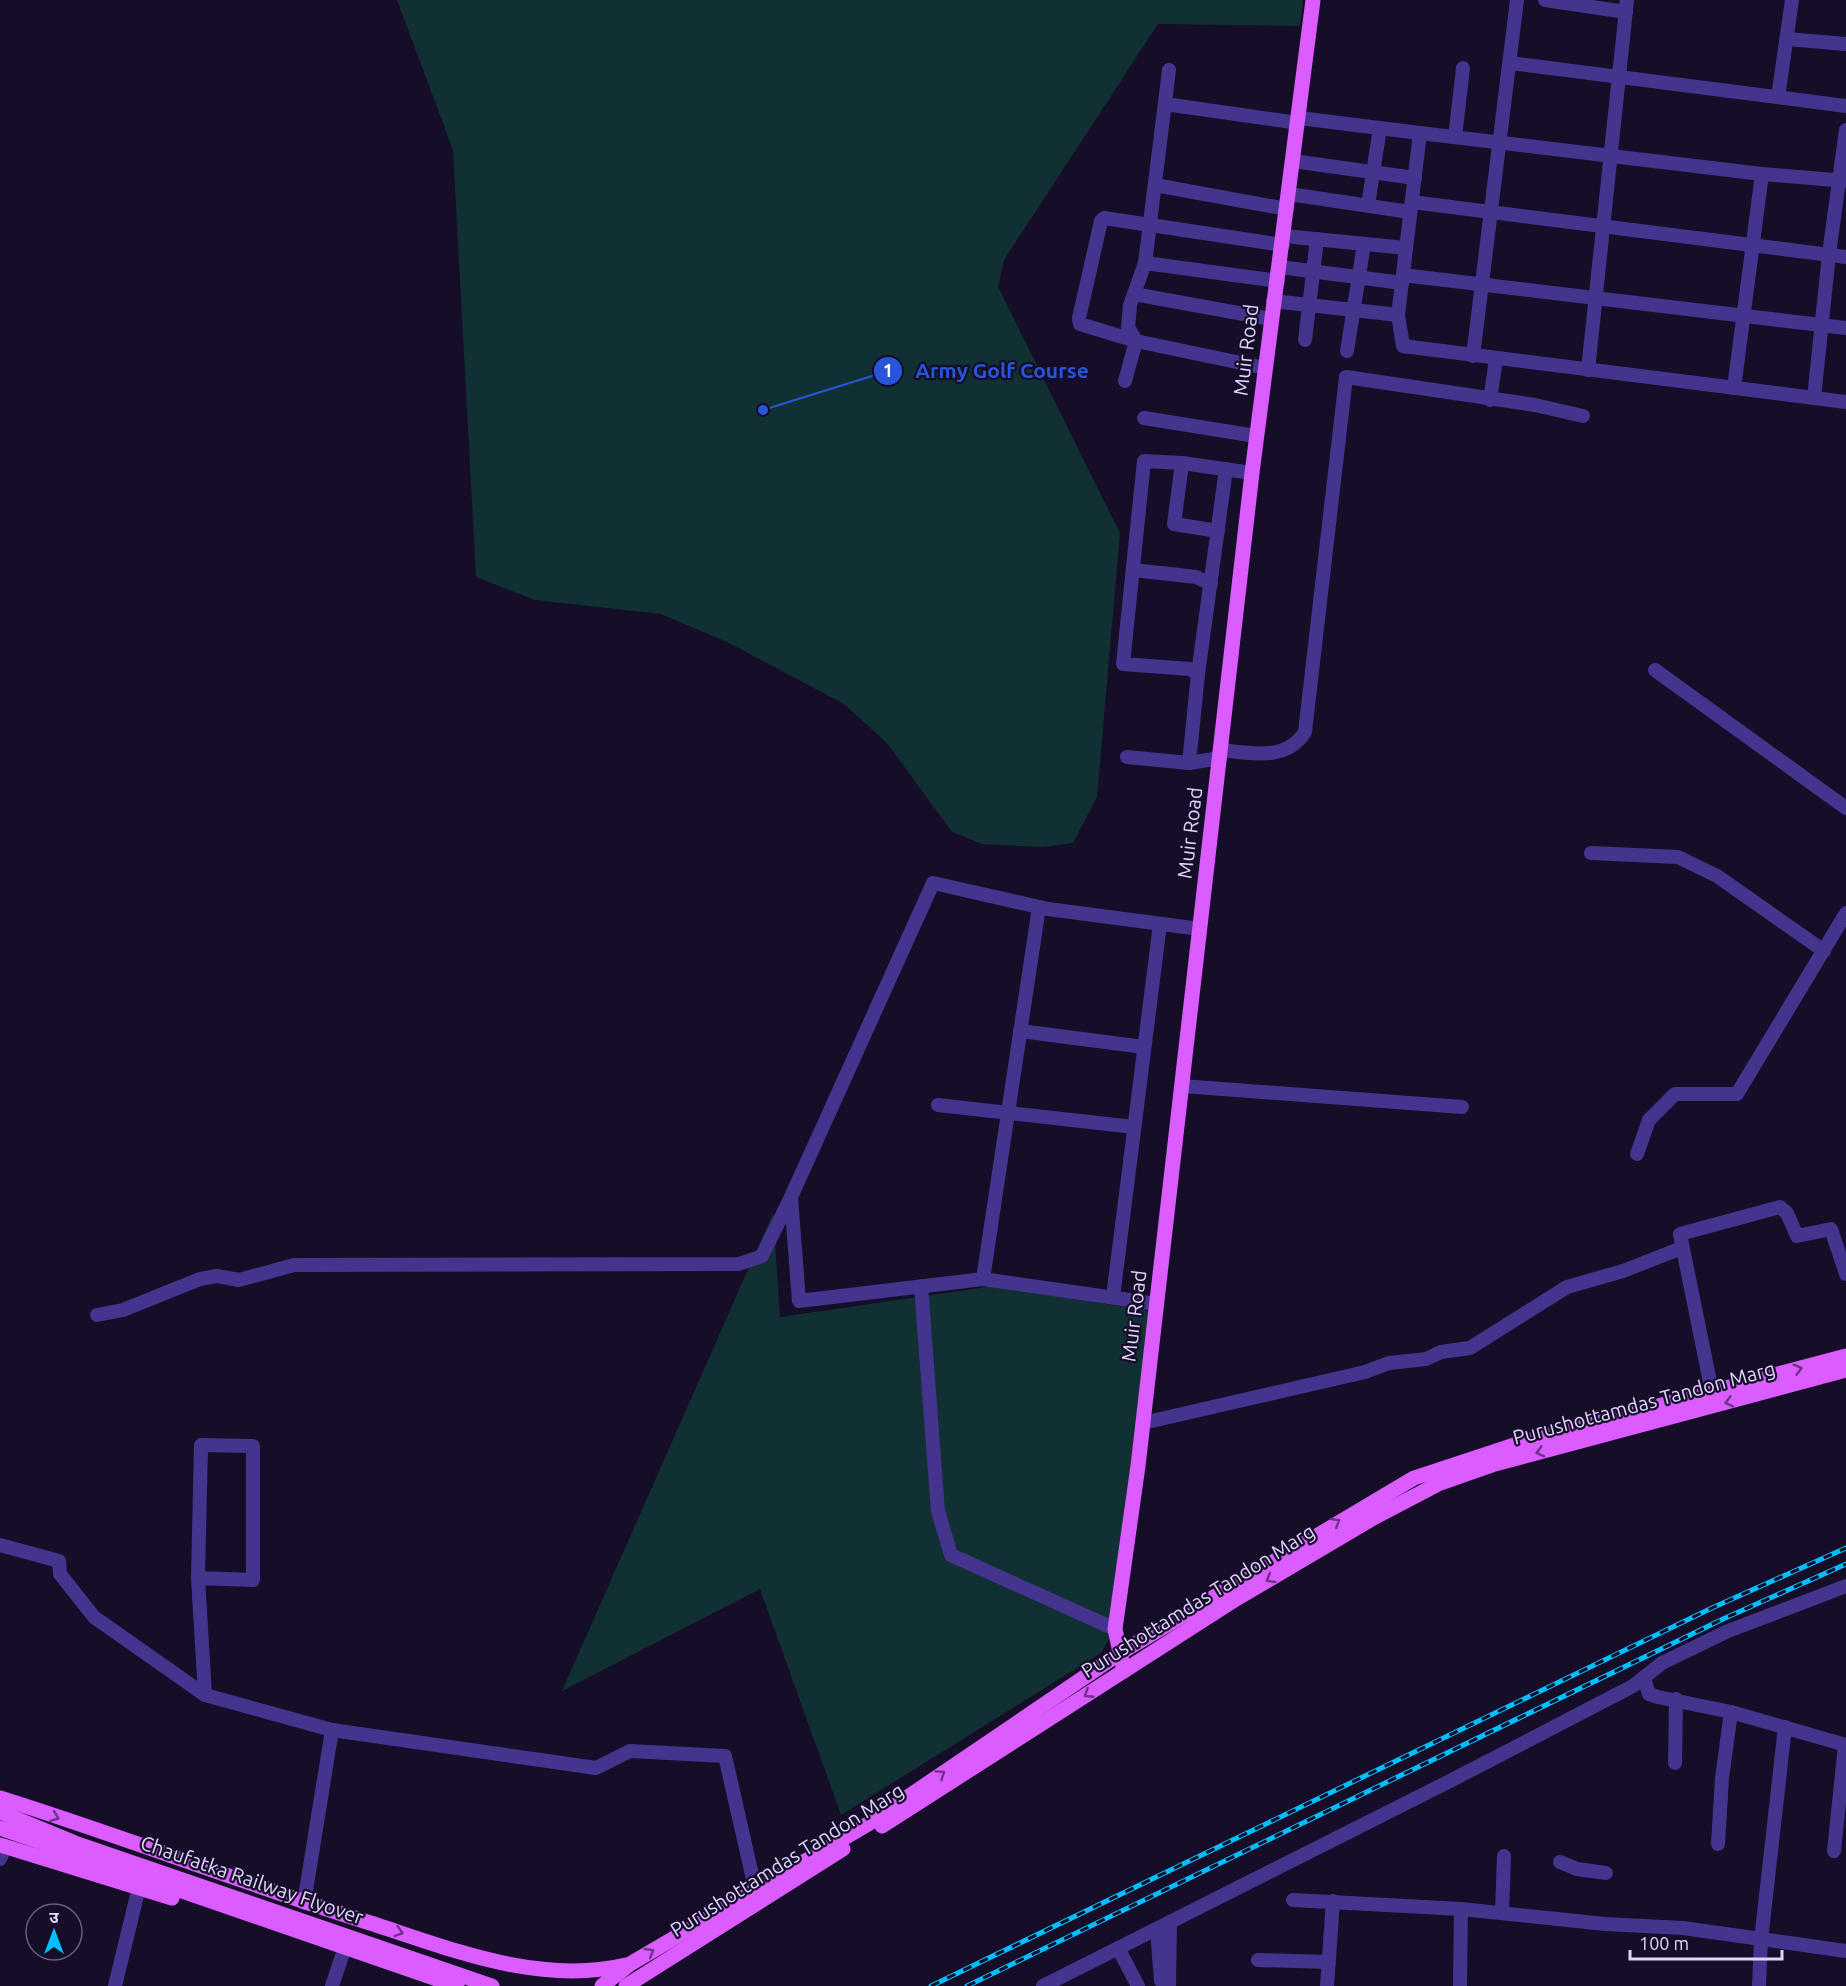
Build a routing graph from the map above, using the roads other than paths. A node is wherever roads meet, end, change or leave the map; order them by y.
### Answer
1 (1313, 0) edge
2 (1517, 0) edge
3 (1545, 0) edge
4 (1792, 0) edge
5 (1626, 6) edge
6 (1787, 39) junction
7 (1846, 44) edge
8 (1510, 63) junction
9 (1463, 68) dead end
10 (1169, 70) dead end
11 (1619, 77) junction
12 (1778, 97) junction
13 (1165, 104) junction
14 (1846, 106) edge
15 (1298, 121) junction
16 (1380, 128) junction
17 (1846, 130) edge
18 (1420, 133) junction
19 (1455, 137) junction
20 (1500, 142) junction
21 (1611, 156) junction
22 (1293, 161) junction
23 (1373, 173) junction
24 (1762, 174) junction
25 (1415, 178) junction
26 (1843, 181) edge
27 (1155, 186) junction
28 (1288, 201) junction
29 (1368, 205) junction
30 (1411, 207) junction
31 (1491, 212) junction
32 (1150, 223) junction
33 (1604, 227) junction
34 (1317, 239) junction
35 (1283, 241) junction
36 (1365, 244) junction
37 (1752, 247) junction
38 (1406, 248) junction
39 (1829, 254) junction
40 (1846, 257) edge
41 (1145, 263) junction
42 (1313, 272) junction
43 (1279, 274) junction
44 (1360, 278) junction
45 (1402, 279) junction
46 (1482, 285) junction
47 (1134, 294) junction
48 (1596, 298) junction
49 (1273, 301) junction
50 (1309, 304) junction
51 (1356, 310) junction
52 (1398, 315) junction
53 (1745, 316) junction
54 (1271, 319) junction
55 (1823, 325) junction
56 (1846, 328) edge
57 (1305, 340) dead end
58 (1136, 341) junction
59 (1347, 351) dead end
60 (1473, 356) junction
61 (1496, 359) junction
62 (1265, 368) junction
63 (1588, 370) junction
64 (1125, 381) dead end
65 (1734, 388) junction
66 (1814, 398) junction
67 (1491, 400) junction
68 (1846, 402) edge
69 (1583, 416) dead end
70 (1144, 418) dead end
71 (1256, 436) junction
72 (1182, 463) junction
73 (1226, 469) junction
74 (1252, 473) junction
75 (1218, 531) junction
76 (1134, 570) junction
77 (1210, 584) junction
78 (1655, 670) dead end
79 (1198, 674) junction
80 (1220, 754) junction
81 (1127, 757) dead end
82 (1190, 763) junction
83 (1846, 808) edge
84 (1591, 853) dead end
85 (1039, 907) junction
86 (1846, 913) edge
87 (1160, 924) junction
88 (1200, 929) junction
89 (1824, 951) junction
90 (1020, 1031) junction
91 (1144, 1047) junction
92 (1182, 1086) junction
93 (938, 1105) dead end
94 (1462, 1107) dead end
95 (1008, 1113) junction
96 (1134, 1127) junction
97 (1637, 1154) dead end
98 (791, 1197) junction
99 (1682, 1248) junction
100 (1846, 1274) edge
101 (983, 1279) junction
102 (921, 1286) junction
103 (1113, 1297) junction
104 (1157, 1304) junction
105 (97, 1315) dead end
106 (1846, 1356) edge
107 (1846, 1370) edge
108 (1712, 1392) junction
109 (1143, 1423) junction
110 (0, 1545) edge
111 (198, 1578) junction
112 (1846, 1586) edge
113 (1115, 1629) junction
114 (1120, 1653) junction
115 (1124, 1671) junction
116 (1644, 1678) junction
117 (205, 1695) junction
118 (1676, 1699) junction
119 (1731, 1712) junction
120 (1785, 1727) junction
121 (332, 1731) junction
122 (1845, 1745) edge
123 (1675, 1763) dead end
124 (0, 1798) edge
125 (0, 1812) edge
126 (0, 1828) edge
127 (1718, 1844) dead end
128 (2, 1850) edge
129 (1834, 1851) dead end
130 (1504, 1856) dead end
131 (1560, 1862) dead end
132 (1606, 1873) dead end
133 (140, 1882) junction
134 (754, 1888) junction
135 (1293, 1900) dead end
136 (1333, 1901) junction
137 (304, 1903) junction
138 (1461, 1909) junction
139 (1502, 1912) junction
140 (1170, 1922) junction
141 (1157, 1929) junction
142 (1761, 1940) junction
143 (1118, 1948) junction
144 (344, 1950) junction
145 (1846, 1951) edge
146 (1258, 1960) dead end
147 (1329, 1962) junction
148 (630, 1964) junction
149 (1063, 1982) edge
150 (115, 1986) edge
151 (332, 1986) edge
152 (440, 1986) edge
153 (457, 1986) edge
154 (492, 1986) edge
155 (602, 1986) edge
156 (626, 1986) edge
157 (1043, 1986) edge
158 (1137, 1986) edge
159 (1162, 1986) edge
160 (1168, 1986) edge
161 (1327, 1986) edge
162 (1460, 1986) edge
163 (1759, 1986) edge

1 - 15 main road, Muir Road
2 - 8 street
3 - 5 street
4 - 6 street
5 - 11 street
6 - 7 street
6 - 12 street
8 - 11 street
8 - 20 street
9 - 19 street
10 - 13 street
11 - 12 street
11 - 21 street
12 - 14 street
13 - 15 street
13 - 27 street
15 - 16 street
15 - 22 main road, Muir Road
16 - 18 street
16 - 23 street
17 - 26 street
18 - 19 street
18 - 25 street
19 - 20 street
20 - 21 street
20 - 31 street
21 - 24 street
21 - 33 street
22 - 23 street
22 - 28 main road, Muir Road
23 - 25 street
23 - 29 street
24 - 26 street
24 - 37 street
25 - 30 street
26 - 39 street
27 - 28 street
27 - 32 street
28 - 29 street
28 - 35 main road, Muir Road
29 - 30 street
30 - 31 street
30 - 38 street
31 - 33 street
31 - 46 street
32 - 35 street
32 - 41 street
32 - 58 street
33 - 37 street
33 - 48 street
34 - 35 street
34 - 36 street
34 - 42 street
35 - 43 main road, Muir Road
36 - 38 street
36 - 44 street
37 - 39 street
37 - 53 street
38 - 45 street
39 - 40 street
39 - 55 street
41 - 43 street
41 - 47 street
42 - 43 street
42 - 44 street
42 - 50 street
43 - 49 main road, Muir Road
44 - 45 street
44 - 51 street
45 - 46 street
45 - 52 street
46 - 48 street
46 - 60 street
47 - 54 street
47 - 58 street
48 - 53 street
48 - 63 street
49 - 50 street
49 - 54 main road, Muir Road
50 - 51 street
50 - 57 street
51 - 52 street
51 - 59 street
52 - 60 street
53 - 55 street
53 - 65 street
54 - 62 main road, Muir Road
55 - 56 street
55 - 66 street
58 - 62 street
58 - 64 street
60 - 61 street
61 - 63 street
61 - 67 street
62 - 71 main road, Muir Road
63 - 65 street
65 - 66 street
66 - 68 street
67 - 69 street
67 - 80 street
70 - 71 street
71 - 74 main road, Muir Road
72 - 73 street
72 - 75 street
72 - 76 street
73 - 74 street
73 - 75 street
74 - 80 main road, Muir Road
75 - 77 street
76 - 77 street
76 - 79 street
77 - 79 street
78 - 83 street
79 - 82 street
80 - 82 street
80 - 88 main road, Muir Road
81 - 82 street
84 - 89 street
85 - 87 street
85 - 90 street
85 - 98 street
86 - 89 street
87 - 88 street
87 - 91 street
88 - 92 main road, Muir Road
89 - 97 street
90 - 91 street
90 - 95 street
91 - 96 street
92 - 94 street
92 - 104 main road, Muir Road
93 - 95 street
95 - 96 street
95 - 101 street
96 - 103 street
98 - 102 street
98 - 105 street
99 - 100 street
99 - 108 street
99 - 109 street
101 - 102 street
101 - 103 street
102 - 113 street
103 - 104 street
104 - 109 main road, Muir Road
108 -> 106 main road
107 -> 115 main road, Purushottamdas Tandon Marg
114 -> 108 main road
109 - 113 main road, Muir Road
110 - 117 street
111 - 111 street
111 - 117 street
112 - 116 street
113 - 114 main road, Muir Road
114 - 115 main road, Muir Road
134 -> 114 main road
115 -> 156 main road, Purushottamdas Tandon Marg
116 - 118 street
116 - 140 street
117 - 121 street
118 - 119 street
118 - 123 street
119 - 120 street
119 - 127 street
120 - 122 street
120 - 142 street
121 - 134 street
121 - 137 street
122 - 129 street
124 -> 137 main road
125 - 154 main road, Chaufatka Railway Flyover
126 - 133 main road
128 - 133 main road
130 - 139 street
131 - 132 street
133 - 144 main road
133 - 150 street
148 -> 134 main road
135 - 136 street
136 - 138 street
136 - 147 street
137 -> 148 main road
138 - 139 street
138 - 162 street
139 - 142 street
140 - 141 street
140 - 160 street
141 - 143 street
141 - 159 street
142 - 145 street
142 - 163 street
143 - 149 street
143 - 158 street
144 - 151 street
144 - 152 main road
144 - 153 main road
146 - 147 street
147 - 161 street
148 - 155 main road
149 - 157 street

